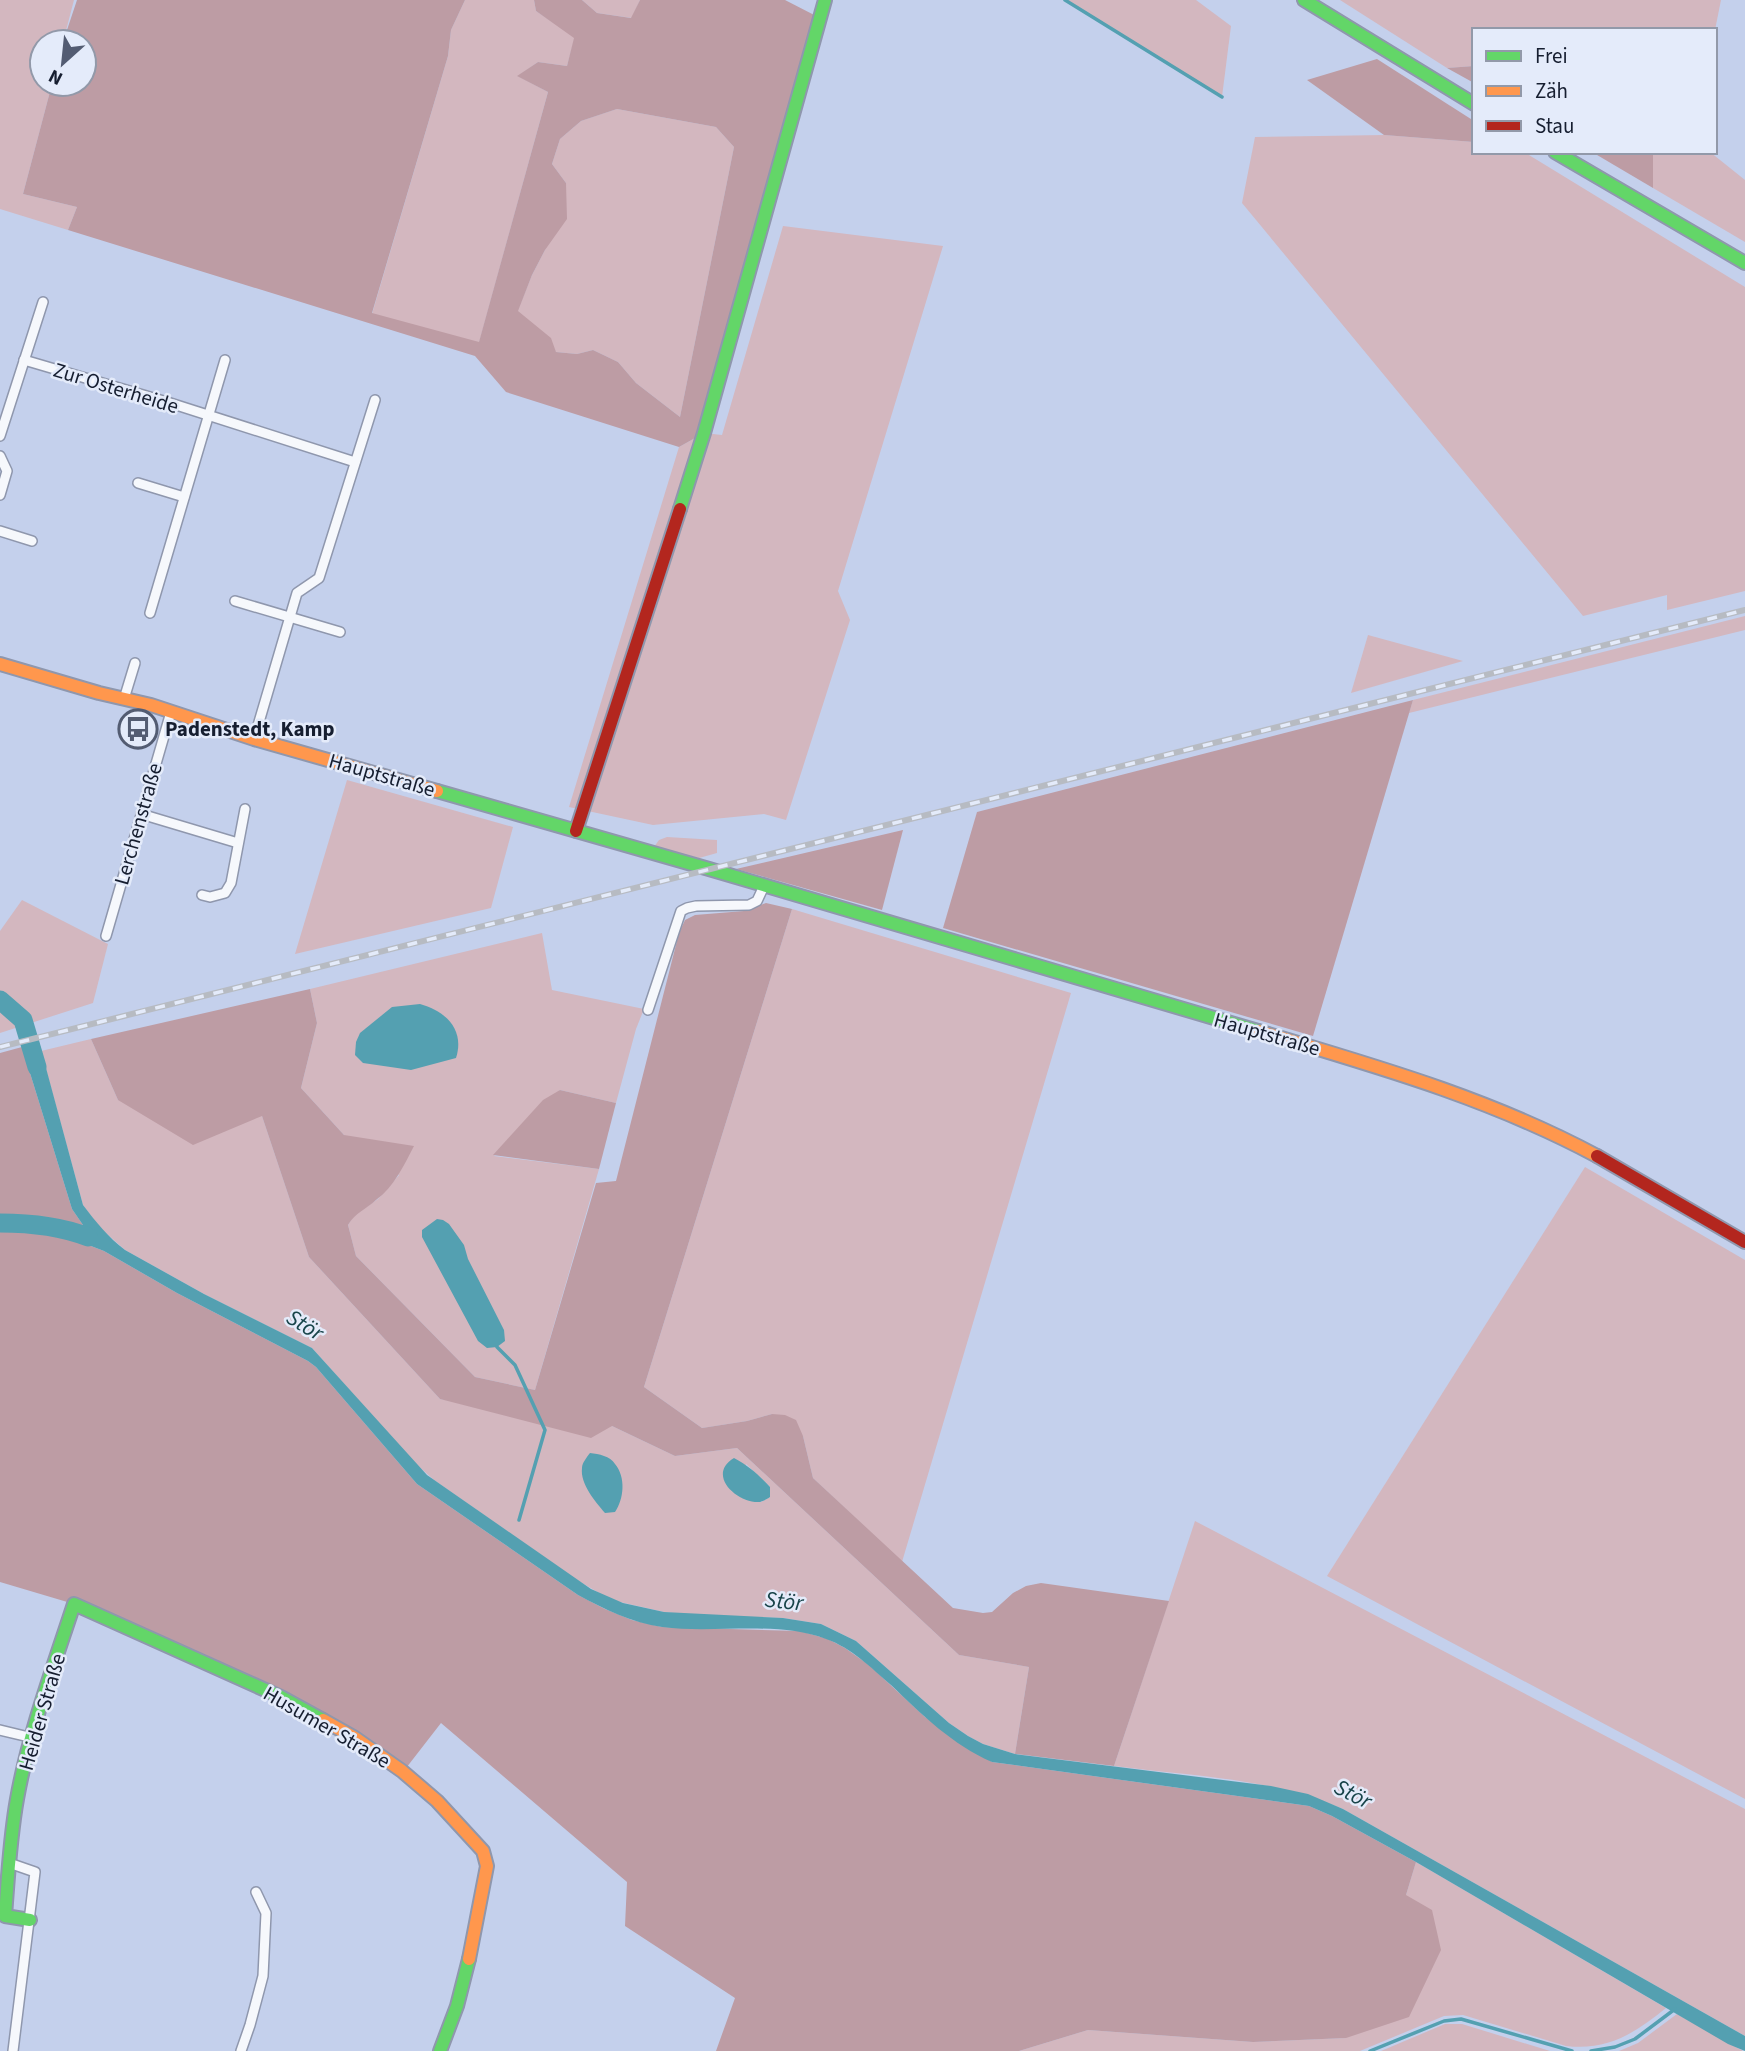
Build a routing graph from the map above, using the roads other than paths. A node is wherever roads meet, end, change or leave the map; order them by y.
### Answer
1 (825, 0) edge
2 (1304, 0) edge
3 (1468, 100) edge
4 (1558, 154) edge
5 (1722, 250) junction
6 (1745, 263) edge
7 (1745, 270) edge
8 (43, 302) dead end
9 (24, 360) junction
10 (225, 360) dead end
11 (375, 400) dead end
12 (208, 416) junction
13 (0, 436) edge
14 (0, 456) edge
15 (355, 462) junction
16 (138, 483) dead end
17 (0, 495) edge
18 (184, 497) junction
19 (0, 531) edge
20 (32, 541) dead end
21 (235, 601) dead end
22 (150, 613) dead end
23 (290, 618) junction
24 (340, 632) dead end
25 (135, 663) dead end
26 (0, 664) edge
27 (124, 699) junction
28 (171, 712) junction
29 (254, 738) junction
30 (245, 809) dead end
31 (141, 814) junction
32 (576, 831) junction
33 (239, 843) junction
34 (764, 886) junction
35 (202, 895) dead end
36 (106, 936) dead end
37 (648, 1010) dead end
38 (1745, 1242) edge
39 (74, 1604) joint
40 (0, 1730) edge
41 (33, 1738) junction
42 (9, 1863) junction
43 (256, 1892) dead end
44 (30, 1920) junction
45 (13, 2051) edge
46 (241, 2051) edge
47 (440, 2051) edge

1 - 32 main road
2 - 3 main road
4 - 5 main road
5 - 6 main road
5 - 7 main road
8 - 9 street, Zur Osterheide
9 - 12 street, Zur Osterheide
9 - 13 street, Zur Osterheide
10 - 12 street, Zur Osterheide
11 - 15 street
12 - 15 street, Zur Osterheide
12 - 18 street, Zur Osterheide
14 - 17 street
15 - 23 street
16 - 18 street
18 - 22 street, Zur Osterheide
19 - 20 street
21 - 23 street
23 - 24 street
23 - 29 street
25 - 27 street
26 - 27 main road, Hauptstraße
27 - 28 main road, Hauptstraße
28 - 29 main road, Hauptstraße
28 - 31 street, Lerchenstraße
29 - 32 main road, Hauptstraße
30 - 33 street
31 - 33 street
31 - 36 street, Lerchenstraße
32 - 34 main road, Hauptstraße
33 - 35 street
34 - 37 street
34 - 38 main road, Hauptstraße
39 - 41 main road, Heider Straße
39 - 47 main road, Husumer Straße
40 - 41 street
41 - 42 main road, Heider Straße
42 - 44 street
42 - 44 main road, Heider Straße
43 - 46 street
44 - 45 street

